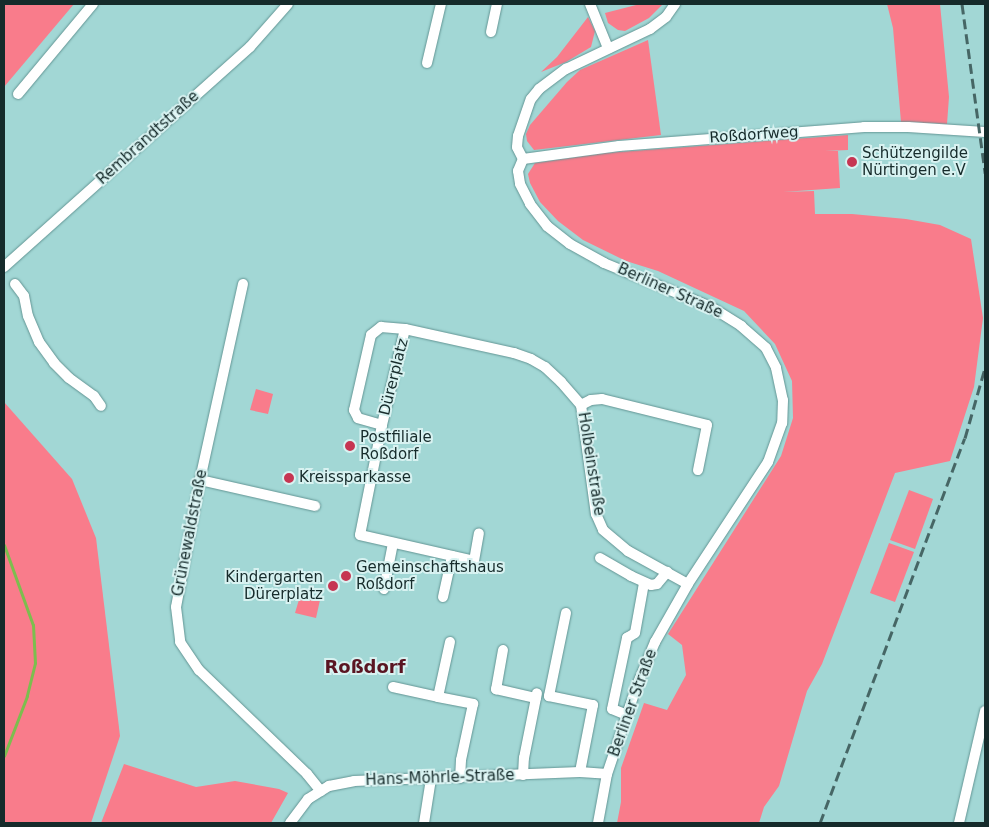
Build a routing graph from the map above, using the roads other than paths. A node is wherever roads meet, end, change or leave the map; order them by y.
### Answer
1 (93, 4) edge
2 (288, 4) edge
3 (441, 4) edge
4 (497, 4) edge
5 (590, 4) edge
6 (675, 4) edge
7 (491, 32) dead end
8 (608, 48) junction
9 (427, 63) dead end
10 (18, 94) dead end
11 (985, 132) edge
12 (523, 160) junction
13 (4, 267) edge
14 (15, 284) dead end
15 (244, 284) dead end
16 (405, 328) junction
17 (581, 405) junction
18 (100, 406) dead end
19 (382, 425) junction
20 (698, 470) dead end
21 (200, 480) junction
22 (315, 506) dead end
23 (479, 533) dead end
24 (394, 543) junction
25 (452, 556) junction
26 (600, 558) dead end
27 (667, 572) junction
28 (644, 583) junction
29 (688, 584) junction
30 (384, 589) dead end
31 (443, 597) dead end
32 (566, 613) dead end
33 (450, 642) dead end
34 (503, 650) dead end
35 (393, 687) dead end
36 (438, 697) junction
37 (985, 711) edge
38 (627, 715) junction
39 (580, 772) junction
40 (607, 774) junction
41 (523, 775) junction
42 (460, 778) junction
43 (431, 779) junction
44 (321, 791) junction
45 (290, 823) edge
46 (424, 823) edge
47 (598, 823) edge
48 (959, 823) edge

1 - 10 street
2 - 13 street, Rembrandtstraße
3 - 9 street
4 - 7 street
5 - 8 street
6 - 8 street, Berliner Straße
8 - 12 street, Berliner Straße
11 - 12 street, Roßdorfweg
12 - 29 street, Berliner Straße
14 - 18 street
15 - 21 street, Grünewaldstraße
16 - 17 street, Holbeinstraße
16 - 19 street, Dürerplatz
16 - 19 street, Dürerplatz
17 - 20 street
17 - 27 street, Holbeinstraße
19 - 24 street, Dürerplatz
21 - 22 street
21 - 44 street, Grünewaldstraße
23 - 25 street
24 - 25 street
24 - 30 street
25 - 31 street
26 - 28 street
27 - 28 street
27 - 29 street, Holbeinstraße
28 - 38 street
29 - 38 street, Berliner Straße
32 - 39 street
33 - 36 street
34 - 41 street
35 - 36 street
36 - 42 street
37 - 48 street
38 - 40 street, Berliner Straße
39 - 40 street, Hans-Möhrle-Straße
39 - 41 street, Hans-Möhrle-Straße
40 - 47 street, Berliner Straße
41 - 42 street, Hans-Möhrle-Straße
42 - 43 street, Hans-Möhrle-Straße
43 - 44 street, Hans-Möhrle-Straße
43 - 46 street
44 - 45 street, Hans-Möhrle-Straße

